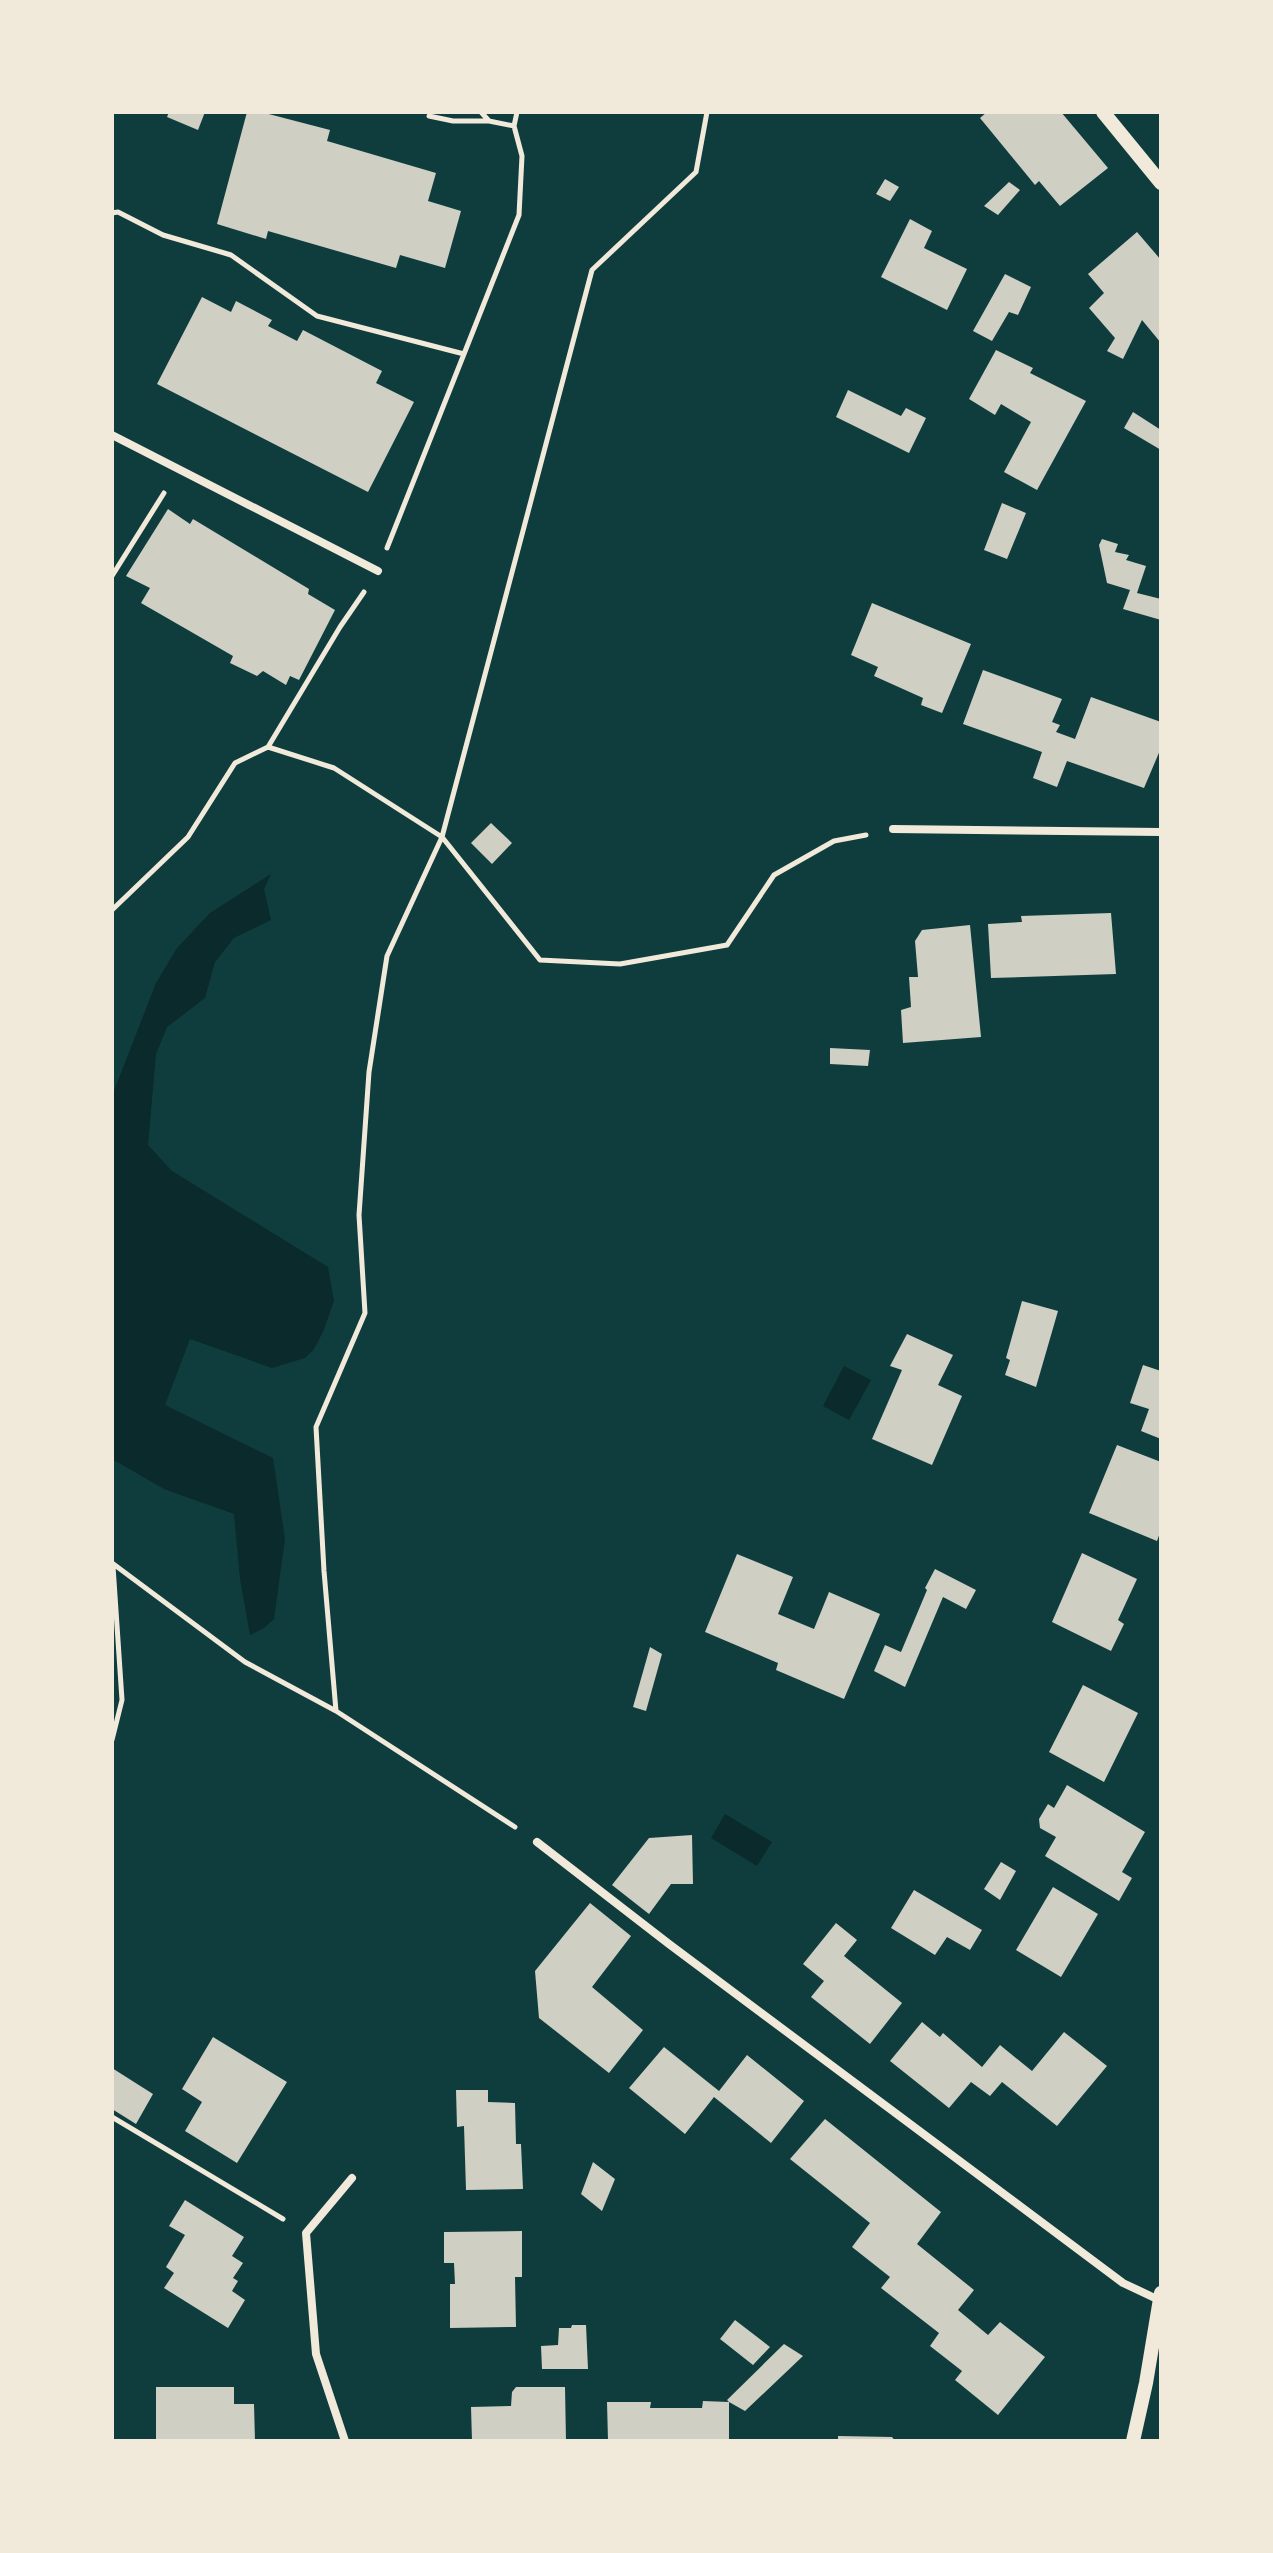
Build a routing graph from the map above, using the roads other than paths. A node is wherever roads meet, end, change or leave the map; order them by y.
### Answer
1 (1103, 112) edge
2 (1161, 183) edge
3 (112, 435) edge
4 (378, 571) road end
5 (893, 829) road end
6 (1161, 832) edge
7 (537, 1842) road end
8 (352, 2178) dead end
9 (1160, 2296) edge
10 (345, 2441) edge
11 (1133, 2441) edge

1 - 2 street
3 - 4 street
5 - 6 street
7 - 9 street
8 - 10 street
9 - 11 street

